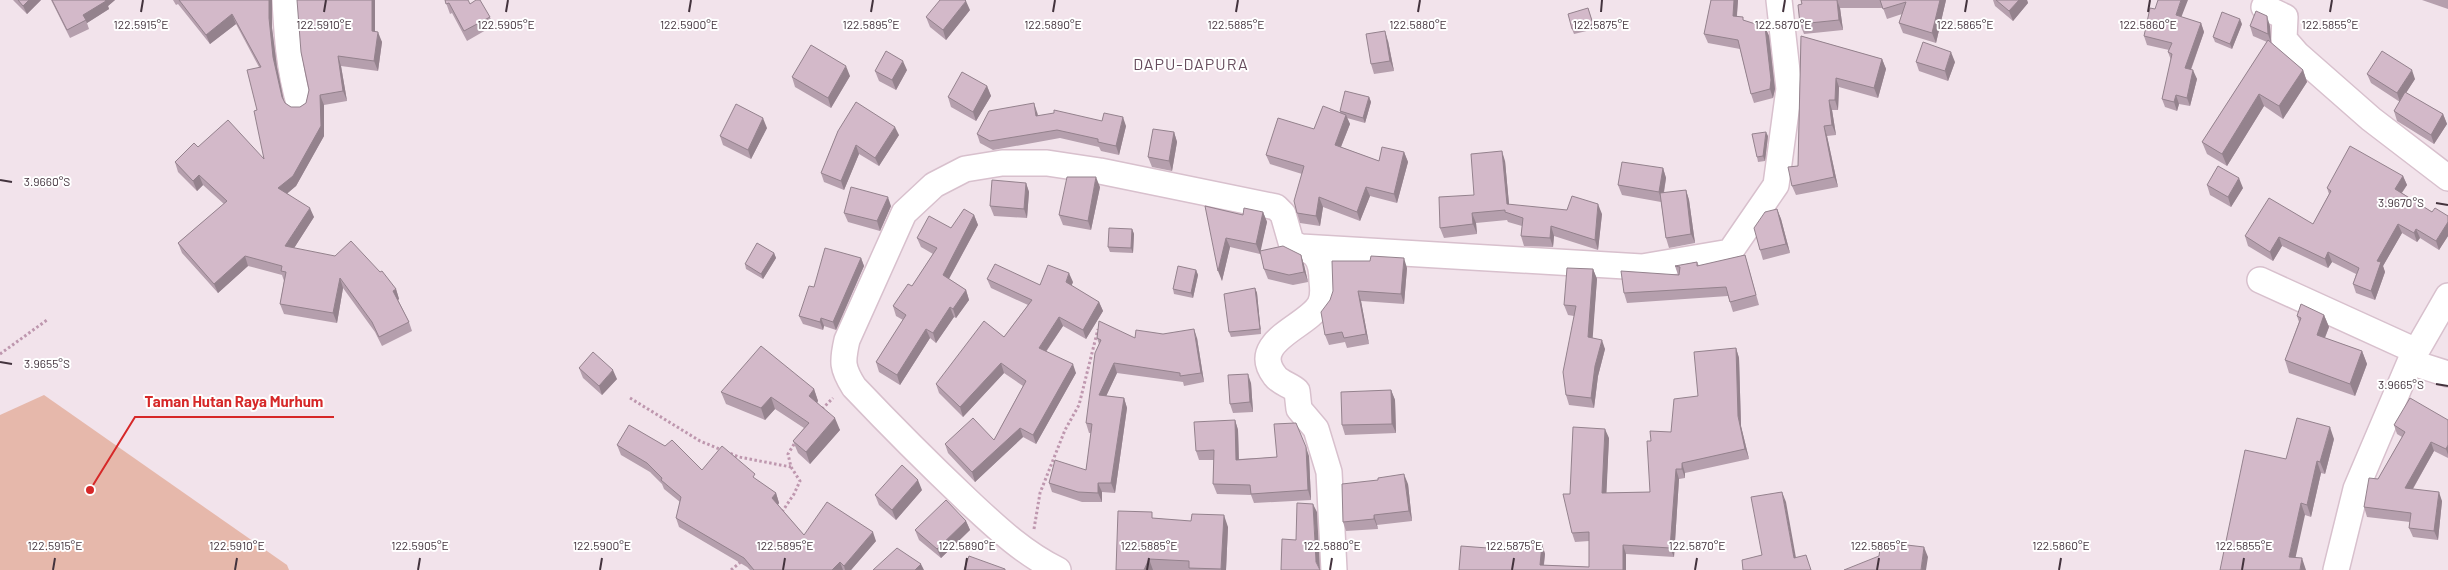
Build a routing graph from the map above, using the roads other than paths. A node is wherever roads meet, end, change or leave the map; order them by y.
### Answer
1 (284, 0) edge
2 (1780, 0) edge
3 (2264, 6) dead end
4 (299, 102) dead end
5 (2448, 178) edge
6 (1302, 247) junction
7 (2260, 280) dead end
8 (2448, 296) edge
9 (2413, 357) junction
10 (2448, 374) edge
11 (1058, 570) edge
12 (1334, 570) edge
13 (2336, 570) edge

1 - 4 street
2 - 6 street
3 - 5 street
6 - 11 street
6 - 12 street
7 - 9 street
8 - 9 street
9 - 10 street
9 - 13 street

